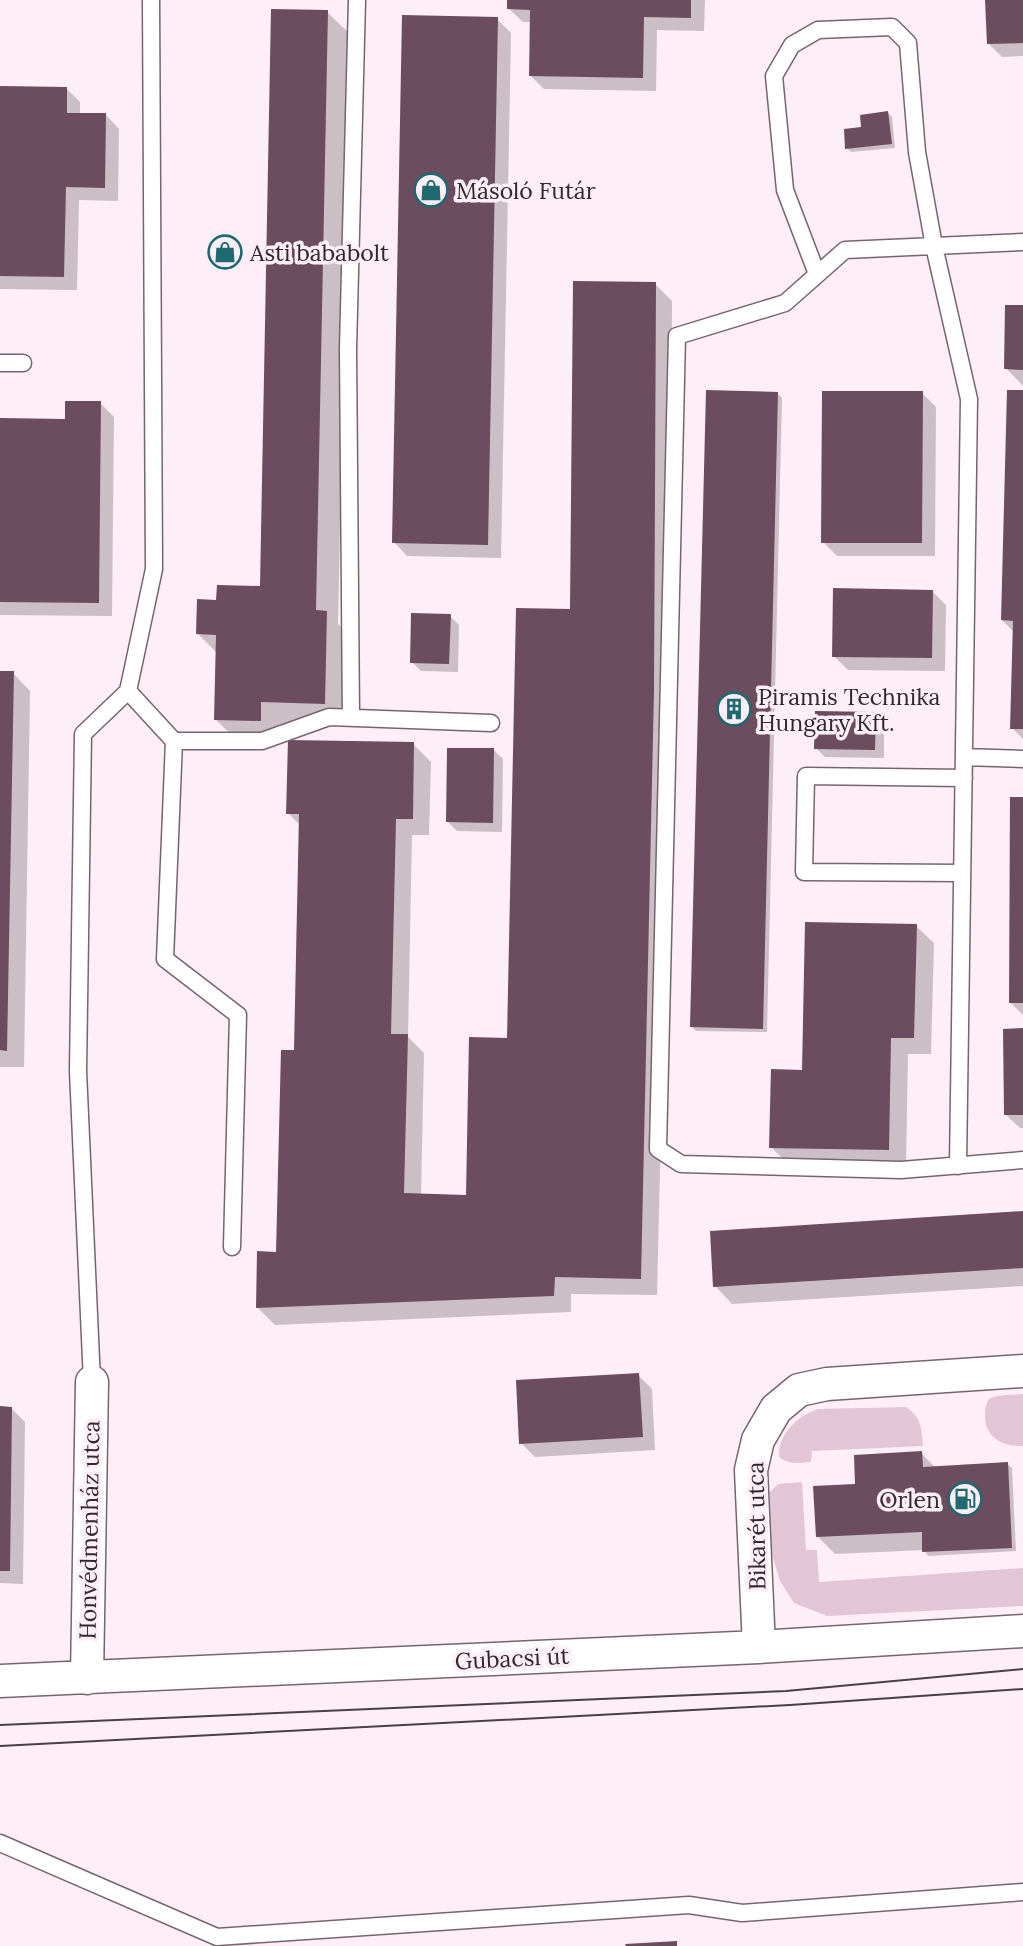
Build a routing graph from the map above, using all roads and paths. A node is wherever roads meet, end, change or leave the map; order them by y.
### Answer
1 (151, 0) edge
2 (357, 0) edge
3 (1023, 242) edge
4 (934, 246) junction
5 (817, 274) junction
6 (0, 363) edge
7 (23, 363) dead end
8 (128, 691) junction
9 (351, 718) junction
10 (491, 723) dead end
11 (174, 741) junction
12 (964, 757) junction
13 (1023, 759) edge
14 (964, 778) junction
15 (962, 873) junction
16 (1023, 1160) edge
17 (958, 1166) junction
18 (232, 1247) dead end
19 (1023, 1371) edge
20 (92, 1382) joint
21 (1023, 1631) edge
22 (759, 1647) junction
23 (87, 1678) junction
24 (0, 1681) edge
25 (0, 1843) edge
26 (1023, 1892) edge

1 - 8 lane
2 - 9 lane
3 - 4 lane
4 - 5 lane
4 - 5 lane
4 - 12 lane
5 - 17 lane
6 - 7 lane
8 - 11 lane
8 - 20 lane
9 - 10 lane
9 - 11 lane
11 - 18 lane
12 - 13 lane
12 - 14 lane
14 - 15 lane
14 - 15 lane
15 - 17 lane
16 - 17 lane
19 - 22 street, Bikarét utca
20 - 23 street, Honvédmenház utca
21 - 22 street, Gubacsi út
22 - 23 street, Gubacsi út
23 - 24 street, Gubacsi út
25 - 26 lane

